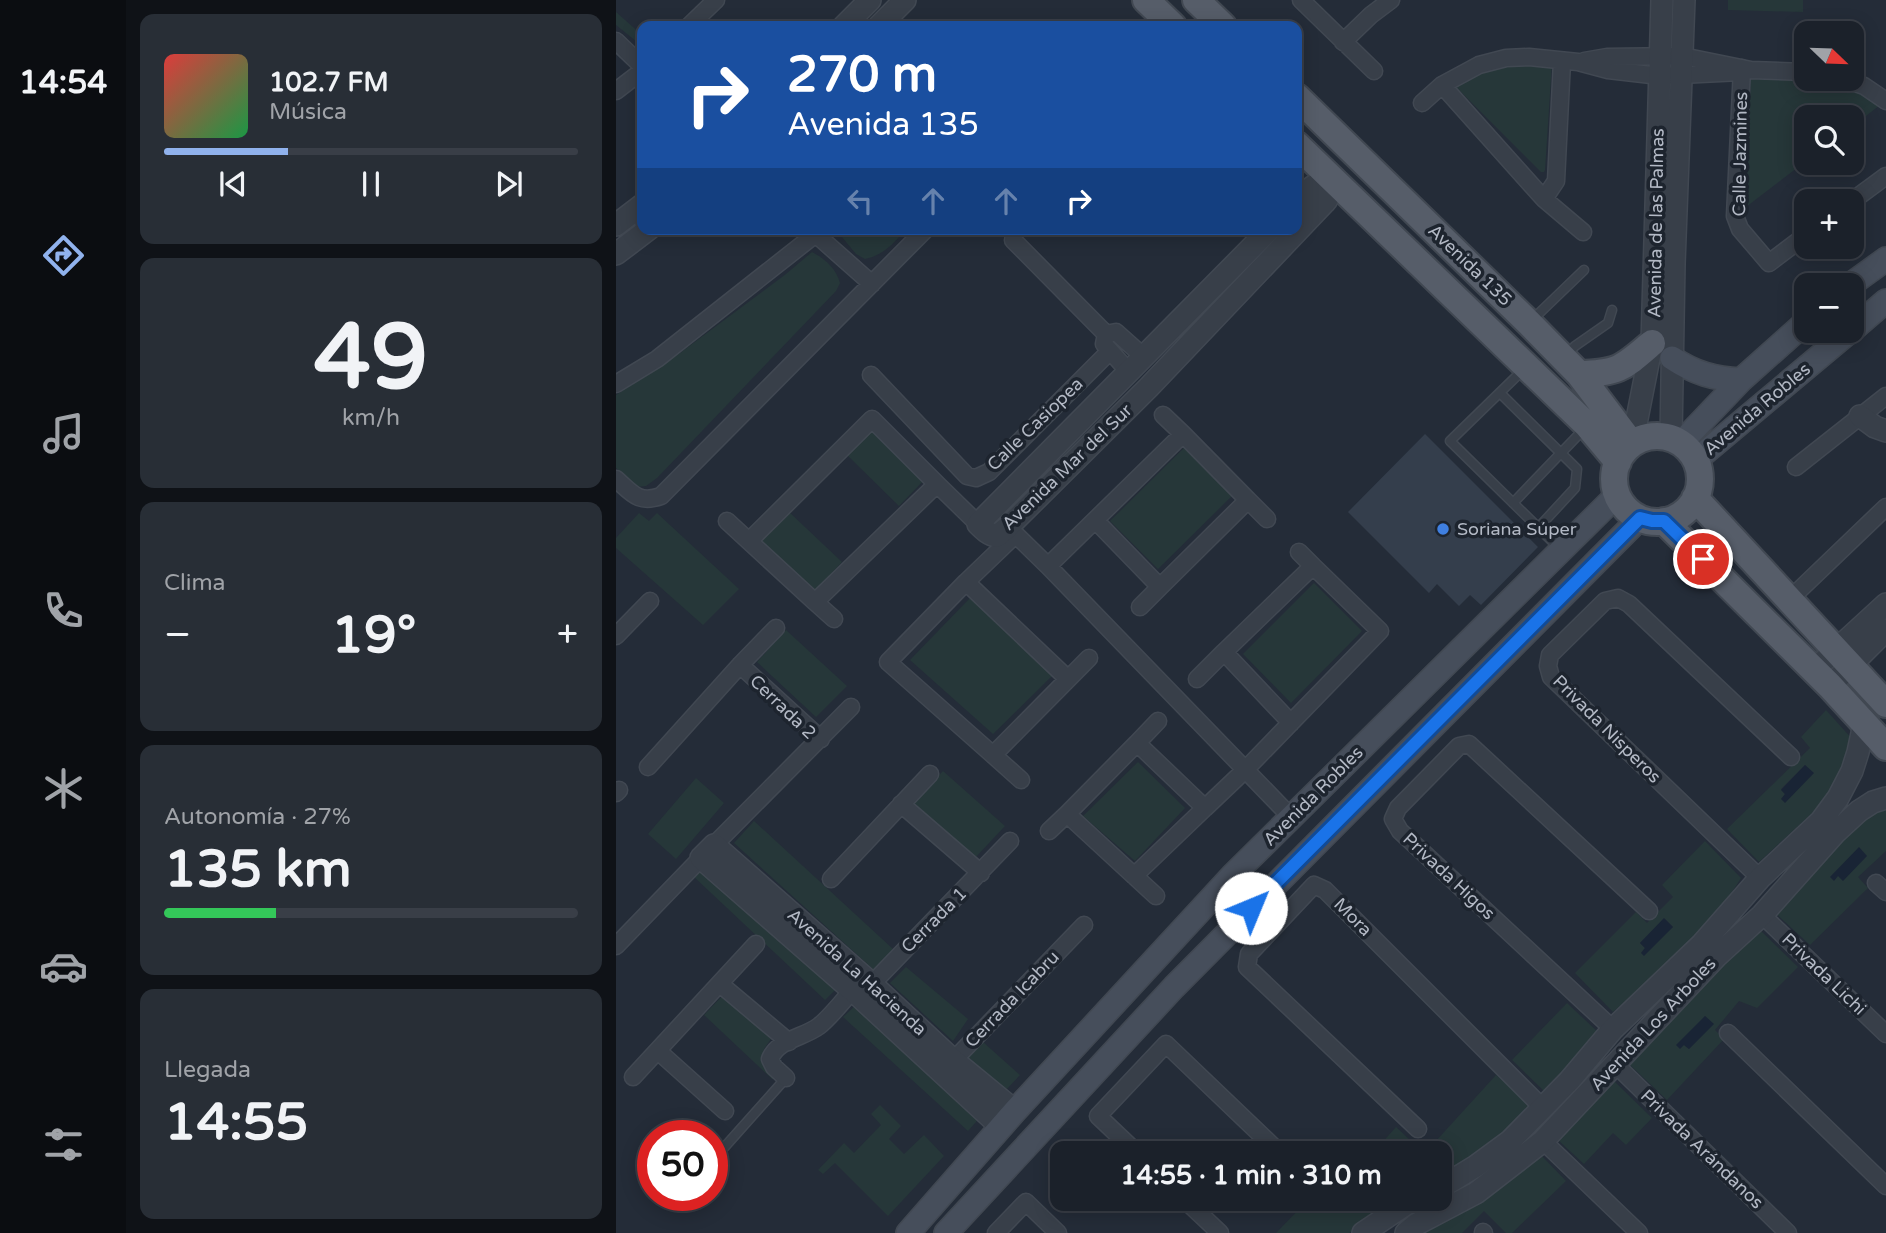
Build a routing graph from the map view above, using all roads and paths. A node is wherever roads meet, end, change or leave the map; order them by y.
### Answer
1 (716, 0) edge
2 (870, 0) edge
3 (905, 0) edge
4 (1146, 0) edge
5 (1196, 0) edge
6 (1300, 0) edge
7 (1391, 0) edge
8 (1662, 0) edge
9 (1684, 0) edge
10 (694, 21) edge
11 (849, 21) edge
12 (884, 21) edge
13 (1168, 21) edge
14 (1218, 21) edge
15 (616, 41) edge
16 (1343, 41) junction
17 (1660, 55) junction
18 (1570, 61) junction
19 (637, 63) edge
20 (1674, 69) junction
21 (1745, 70) junction
22 (1374, 71) dead end
23 (637, 72) edge
24 (1794, 72) edge
25 (1442, 85) junction
26 (1864, 86) edge
27 (616, 90) edge
28 (1886, 101) edge
29 (1302, 102) edge
30 (1422, 103) dead end
31 (1356, 155) junction
32 (1886, 176) edge
33 (1316, 182) edge
34 (1864, 192) edge
35 (1545, 199) junction
36 (1302, 200) edge
37 (637, 209) edge
38 (616, 225) edge
39 (1583, 232) dead end
40 (641, 235) edge
41 (811, 235) edge
42 (820, 235) edge
43 (920, 235) edge
44 (1264, 235) edge
45 (1274, 235) edge
46 (1013, 240) dead end
47 (1794, 244) edge
48 (616, 254) edge
49 (1886, 259) edge
50 (1584, 270) dead end
51 (1864, 275) edge
52 (873, 284) junction
53 (1886, 301) edge
54 (1612, 310) dead end
55 (1864, 319) edge
56 (1529, 323) junction
57 (1794, 333) edge
58 (1106, 334) junction
59 (1662, 339) junction
60 (1832, 343) edge
61 (1109, 352) junction
62 (1141, 359) junction
63 (1571, 366) junction
64 (1168, 367) junction
65 (1533, 373) junction
66 (871, 375) dead end
67 (1741, 380) junction
68 (616, 384) edge
69 (1500, 393) junction
70 (1886, 396) edge
71 (1871, 414) edge
72 (1163, 415) dead end
73 (1587, 425) junction
74 (1886, 431) edge
75 (1182, 434) junction
76 (1683, 447) junction
77 (1625, 453) junction
78 (1560, 454) junction
79 (1796, 467) dead end
80 (616, 479) edge
81 (937, 484) junction
82 (1617, 495) junction
83 (1695, 498) junction
84 (1248, 500) junction
85 (1513, 503) junction
86 (1886, 507) edge
87 (1267, 519) dead end
88 (1652, 519) junction
89 (1094, 520) junction
90 (727, 521) dead end
91 (978, 524) junction
92 (1538, 527) junction
93 (1011, 531) junction
94 (1731, 536) junction
95 (749, 541) junction
96 (1562, 551) junction
97 (1299, 552) dead end
98 (1703, 559) junction
99 (1048, 566) junction
100 (1313, 566) junction
101 (966, 582) junction
102 (1160, 587) junction
103 (1790, 599) junction
104 (650, 601) dead end
105 (816, 602) junction
106 (1886, 604) edge
107 (1139, 607) dead end
108 (834, 619) dead end
109 (776, 628) dead end
110 (1886, 630) edge
111 (616, 636) edge
112 (1224, 652) junction
113 (1089, 657) dead end
114 (1844, 657) junction
115 (740, 665) junction
116 (1822, 678) junction
117 (1068, 679) junction
118 (1197, 679) dead end
119 (1886, 704) edge
120 (851, 707) dead end
121 (1158, 721) dead end
122 (1291, 723) junction
123 (1864, 724) junction
124 (821, 739) junction
125 (1137, 743) junction
126 (1886, 747) edge
127 (993, 755) junction
128 (1791, 757) dead end
129 (648, 767) dead end
130 (1245, 770) junction
131 (930, 774) dead end
132 (1021, 780) dead end
133 (1886, 798) edge
134 (901, 804) junction
135 (1205, 808) junction
136 (1067, 814) junction
137 (1839, 816) junction
138 (1292, 818) junction
139 (1049, 831) dead end
140 (1010, 841) dead end
141 (708, 852) junction
142 (981, 873) junction
143 (1134, 876) junction
144 (1760, 878) junction
145 (831, 879) dead end
146 (1156, 896) dead end
147 (1649, 911) dead end
148 (1762, 915) junction
149 (1084, 925) dead end
150 (757, 944) dead end
151 (616, 946) edge
152 (1709, 951) junction
153 (720, 984) junction
154 (862, 987) junction
155 (1614, 1028) junction
156 (1728, 1033) dead end
157 (1886, 1034) edge
158 (789, 1042) junction
159 (658, 1051) junction
160 (1616, 1065) junction
161 (947, 1067) junction
162 (634, 1077) dead end
163 (786, 1078) joint
164 (1569, 1081) junction
165 (1585, 1097) junction
166 (1542, 1107) junction
167 (724, 1111) dead end
168 (1008, 1119) junction
169 (1418, 1129) dead end
170 (1124, 1141) edge
171 (1267, 1141) edge
172 (1543, 1141) junction
173 (728, 1144) edge
174 (1452, 1181) edge
175 (1886, 1186) edge
176 (1197, 1211) edge
177 (1398, 1211) edge
178 (1412, 1211) edge
179 (1411, 1229) edge
180 (908, 1233) edge
181 (946, 1233) edge
182 (996, 1233) edge
183 (1058, 1233) edge
184 (1220, 1233) edge
185 (1363, 1233) edge
186 (1639, 1233) edge
187 (1788, 1233) edge

1 - 10 street
2 - 11 street
3 - 12 street
4 - 13 main road
5 - 14 main road
6 - 16 street
7 - 16 street
8 - 17 street, Avenida de las Palmas
9 - 20 street, Avenida de las Palmas
15 - 19 street
16 - 22 street
17 - 18 street
17 - 20 street, Avenida de las Palmas
18 - 20 street, Calle Jazmines
18 - 25 street
18 - 35 street
20 - 21 street, Calle Jazmines
20 - 59 street, Avenida de las Palmas
21 - 24 street, Calle Jazmines
21 - 47 street, Calle Jazmines
23 - 27 street
25 - 30 street
25 - 35 street
26 - 28 street
29 - 31 main road, Avenida 135
31 - 33 main road
31 - 56 main road, Avenida 135
32 - 34 street
33 - 36 street, Avenida Mar del Sur
33 - 65 main road, Avenida 135
35 - 39 street
37 - 38 street
40 - 48 street
41 - 68 street
42 - 52 street
43 - 52 street
44 - 62 street, Avenida Mar del Sur
45 - 64 street, Avenida Mar del Sur
46 - 58 street
49 - 51 main road
50 - 56 lane
52 - 80 street
53 - 55 main road, Avenida Robles
54 - 63 lane
56 - 63 main road, Avenida 135
57 - 67 main road, Avenida Robles
58 - 61 street
58 - 62 street
59 - 63 main road
59 - 67 main road
59 - 76 street, Avenida de las Palmas
59 - 77 street, Avenida de las Palmas
60 - 76 main road, Avenida Robles
61 - 62 street
61 - 66 street, Calle Casiopea
62 - 64 street
62 - 91 street, Avenida Mar del Sur
63 - 65 main road
63 - 77 main road, Avenida 135
64 - 93 street, Avenida Mar del Sur
65 - 69 lane
65 - 73 main road, Avenida 135
67 - 76 main road, Avenida Robles
69 - 78 lane
69 - 85 lane
70 - 71 street
71 - 74 street
71 - 79 street
72 - 75 street
73 - 77 main road, Avenida 135
73 - 78 lane
75 - 84 street
75 - 89 street
76 - 77 main road
76 - 83 main road
77 - 82 main road
78 - 85 lane
78 - 92 lane
81 - 91 street
81 - 95 street
81 - 105 street
82 - 88 main road
82 - 96 main road, Avenida Robles
83 - 88 main road
83 - 94 main road
84 - 87 street
84 - 102 street
85 - 92 lane
86 - 103 street
88 - 98 main road
88 - 181 main road, Avenida Robles
89 - 99 street
89 - 102 street
90 - 95 street
91 - 93 street, Avenida Mar del Sur
92 - 96 lane
93 - 99 street
93 - 101 street
94 - 98 main road
94 - 103 main road
95 - 105 street
96 - 138 main road, Avenida Robles
97 - 100 street
98 - 116 main road
99 - 130 street
100 - 112 street
100 - 122 street
101 - 117 street
101 - 127 street
102 - 107 street
103 - 114 main road
104 - 111 street
105 - 108 street
106 - 114 street
109 - 115 street
110 - 114 street
112 - 118 street
112 - 122 street
113 - 117 street
114 - 116 street
114 - 119 main road
115 - 124 street, Cerrada 2
115 - 129 street, Cerrada 2
116 - 123 main road
117 - 127 street
120 - 124 street
121 - 125 street
122 - 130 street
123 - 126 main road
123 - 137 street, Avenida Los Arboles
124 - 141 street, Cerrada 2
125 - 135 street
125 - 136 street
127 - 132 street
128 - 144 street, Privada Nisperos
130 - 135 street
130 - 138 street
131 - 134 street
133 - 137 street, Avenida Los Arboles
134 - 142 street, Cerrada 1
134 - 145 street
135 - 143 street
136 - 139 street
136 - 143 street
137 - 144 street, Avenida Los Arboles
137 - 148 street, Avenida Los Arboles
138 - 168 main road, Avenida Robles
140 - 142 street
141 - 151 street, Cerrada 2
141 - 154 street, Avenida La Hacienda
142 - 154 street, Cerrada 1
143 - 146 street
144 - 152 street, Avenida Los Arboles
147 - 155 street, Privada Higos
148 - 152 street, Avenida Los Arboles
148 - 157 street, Privada Lichi
149 - 161 street, Cerrada Icabru
150 - 153 street
152 - 155 street, Avenida Los Arboles
152 - 160 street, Avenida Los Arboles
153 - 158 street
153 - 159 street
154 - 158 street, Cerrada 1
154 - 161 street, Avenida La Hacienda
155 - 164 street, Avenida Los Arboles
156 - 175 street
158 - 163 street
159 - 162 street
159 - 167 street
160 - 165 street, Avenida Los Arboles
160 - 187 street, Privada Arándanos
161 - 168 street, Avenida La Hacienda
163 - 173 lane
164 - 165 street
164 - 166 street, Avenida Los Arboles
165 - 172 street, Avenida Los Arboles
166 - 169 street, Mora
166 - 174 street, Avenida Los Arboles
168 - 180 main road, Avenida Robles
170 - 171 street
172 - 179 street, Avenida Los Arboles
172 - 186 street
176 - 184 street
177 - 185 street
178 - 179 street
182 - 183 street

